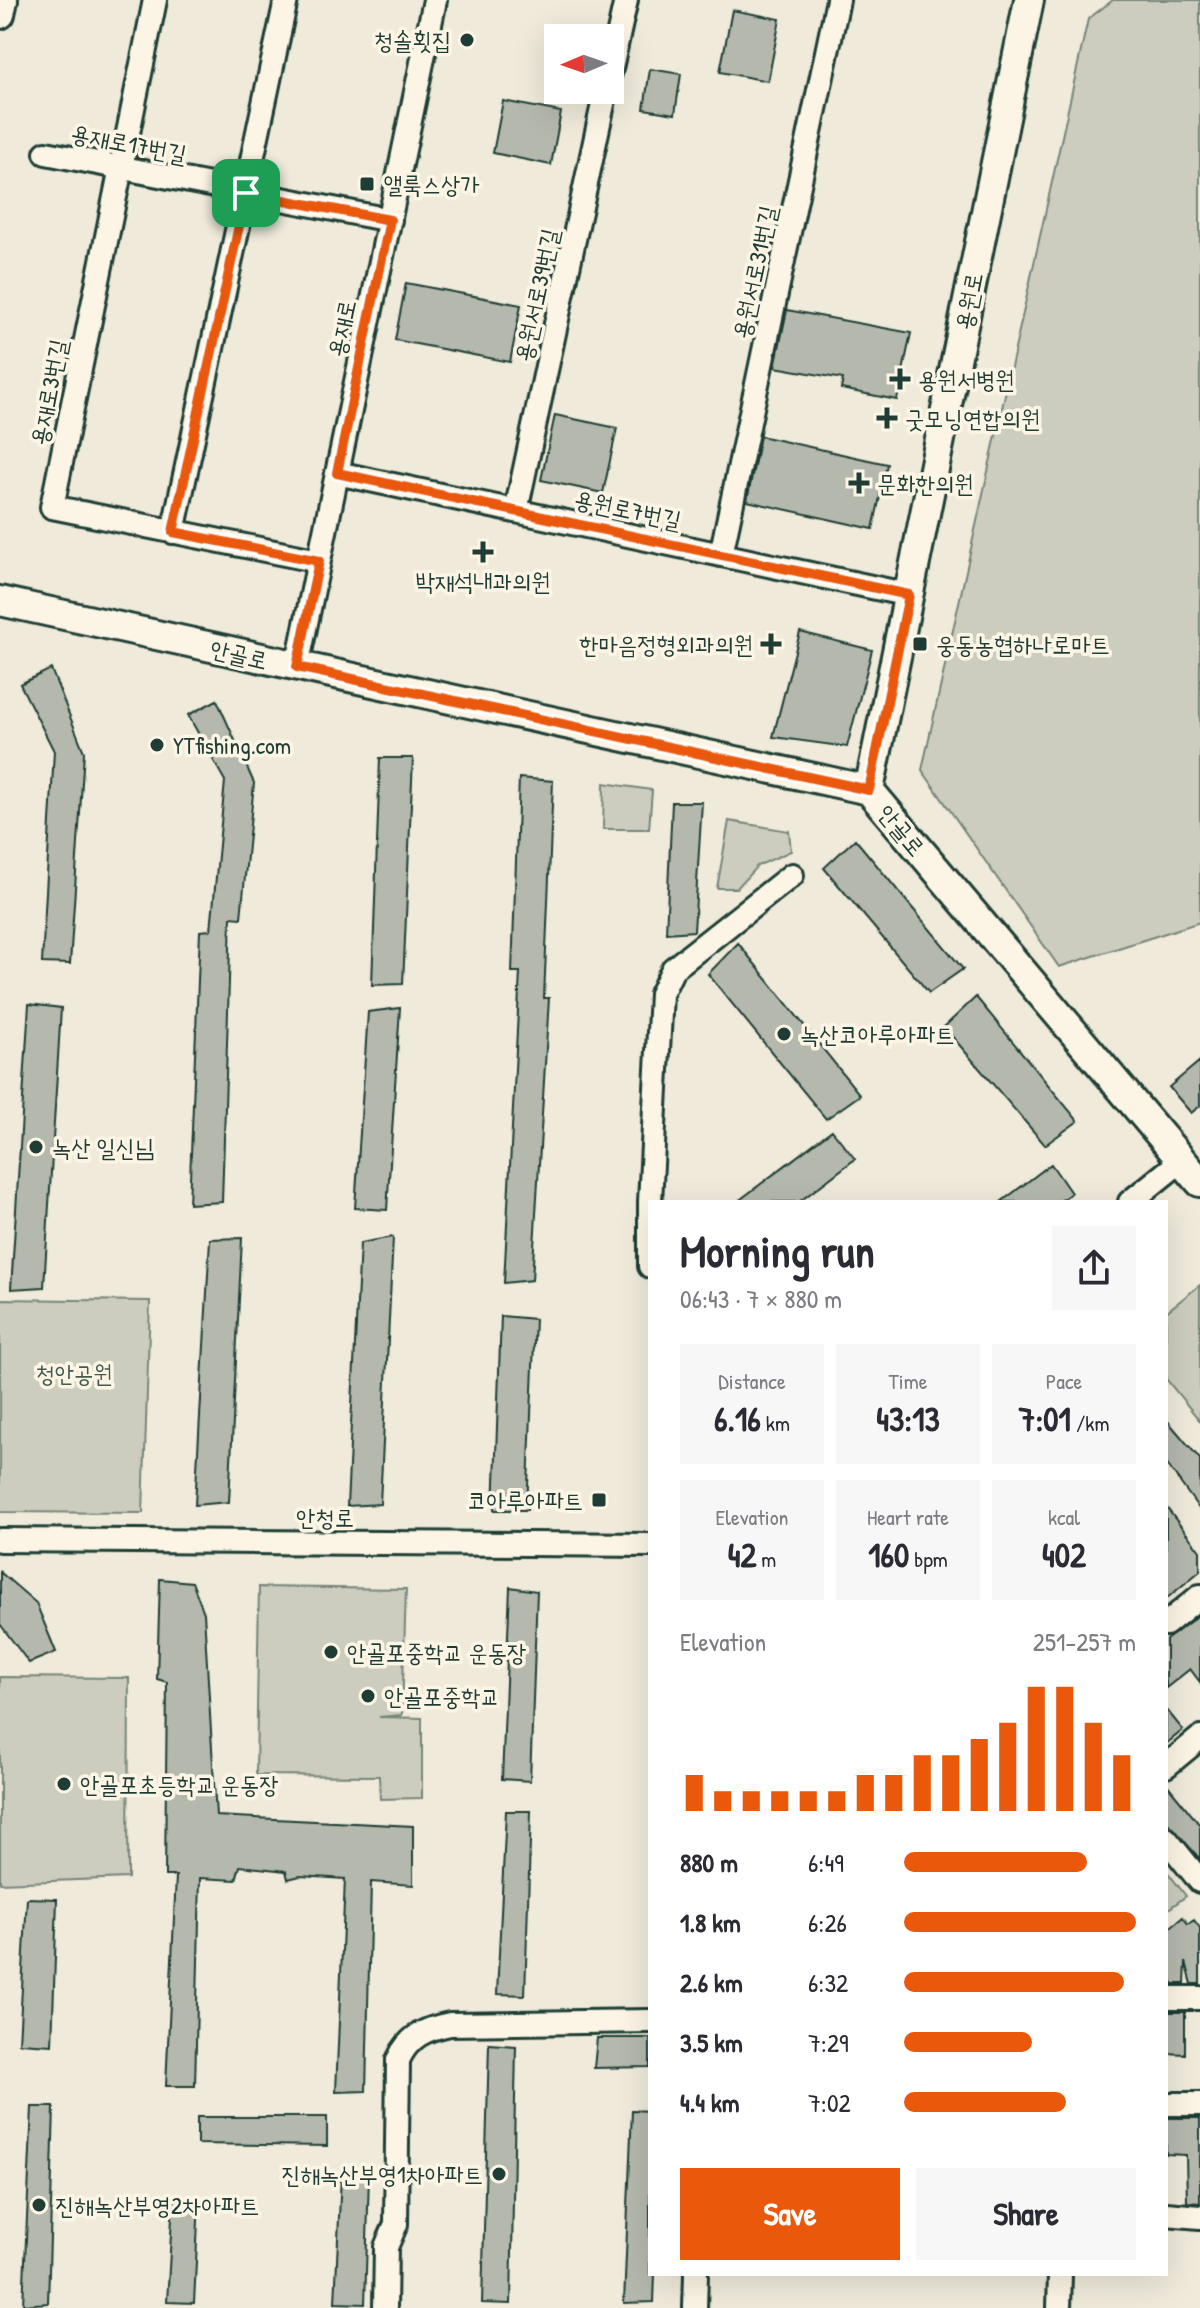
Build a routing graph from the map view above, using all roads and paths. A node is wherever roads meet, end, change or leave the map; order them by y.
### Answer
1 (3, 0) edge
2 (155, 0) edge
3 (286, 0) edge
4 (435, 0) edge
5 (626, 0) edge
6 (838, 0) edge
7 (1029, 0) edge
8 (0, 14) edge
9 (621, 24) edge
10 (603, 104) edge
11 (46, 153) dead end
12 (119, 166) junction
13 (246, 193) junction
14 (390, 220) junction
15 (337, 473) junction
16 (516, 511) junction
17 (173, 532) junction
18 (721, 555) junction
19 (319, 561) junction
20 (909, 595) junction
21 (0, 601) edge
22 (297, 667) junction
23 (869, 790) junction
24 (792, 875) dead end
25 (1191, 1171) edge
26 (650, 1200) edge
27 (1134, 1200) edge
28 (0, 1540) edge
29 (648, 1545) edge
30 (1200, 1596) edge
31 (1168, 1622) edge
32 (1200, 1738) edge
33 (1168, 1764) edge
34 (1168, 1841) edge
35 (1199, 1878) edge
36 (1168, 1998) edge
37 (1200, 1998) edge
38 (648, 2021) edge
39 (1168, 2104) edge
40 (1200, 2104) edge
41 (1168, 2214) edge
42 (1200, 2217) edge
43 (696, 2276) edge
44 (1060, 2276) edge
45 (385, 2308) edge
46 (695, 2308) edge
47 (1059, 2308) edge

1 - 8 main road
2 - 12 street
3 - 13 street
4 - 14 street, 용재로
5 - 9 street
6 - 18 street, 용원서로31번길
7 - 20 main road, 용원로
10 - 16 street, 용원서로39번길
11 - 12 street, 용재로17번길
12 - 13 street, 용재로17번길
12 - 17 street, 용재로3번길
13 - 14 street, 용재로17번길
13 - 17 street
14 - 15 street, 용재로
15 - 16 street, 용원로7번길
15 - 19 street, 용재로
16 - 18 street, 용원로7번길
17 - 19 street, 용재로3번길
18 - 20 street, 용원로7번길
19 - 22 street, 용재로
20 - 23 main road, 용원로
21 - 22 main road, 안골로
22 - 23 main road, 안골로
23 - 25 main road, 안골로
24 - 26 street
25 - 27 street
28 - 29 street, 안청로
30 - 31 street
32 - 33 street
34 - 35 street
36 - 37 street
38 - 45 street
39 - 40 street
41 - 42 street
43 - 46 street
44 - 47 street

